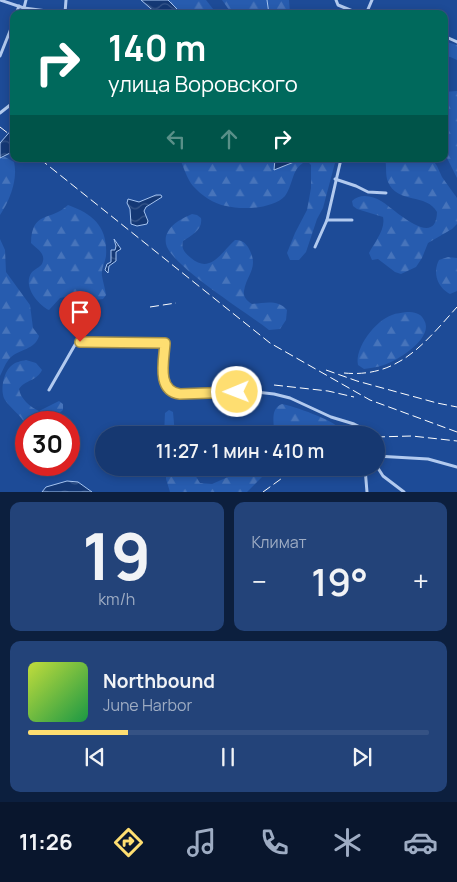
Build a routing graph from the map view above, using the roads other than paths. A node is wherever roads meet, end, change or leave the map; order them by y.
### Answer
1 (0, 0) edge
2 (26, 0) edge
3 (336, 0) edge
4 (19, 6) junction
5 (24, 8) junction
6 (18, 10) edge
7 (40, 10) edge
8 (350, 10) edge
9 (10, 32) edge
10 (0, 56) edge
11 (10, 105) edge
12 (0, 113) edge
13 (340, 162) edge
14 (335, 179) junction
15 (386, 193) dead end
16 (327, 220) junction
17 (352, 220) dead end
18 (315, 248) dead end
19 (49, 390) dead end
20 (358, 426) edge
21 (385, 457) edge
22 (457, 467) edge
23 (365, 476) edge
24 (383, 476) edge
25 (366, 492) edge
26 (404, 492) edge

1 - 4 street
2 - 5 street
3 - 8 street
4 - 5 street
4 - 6 street
5 - 7 street
9 - 10 street
11 - 12 street
13 - 14 street
14 - 15 street
14 - 16 street
16 - 17 street
16 - 18 street
19 - 20 street
21 - 22 street
23 - 25 street
24 - 26 street

